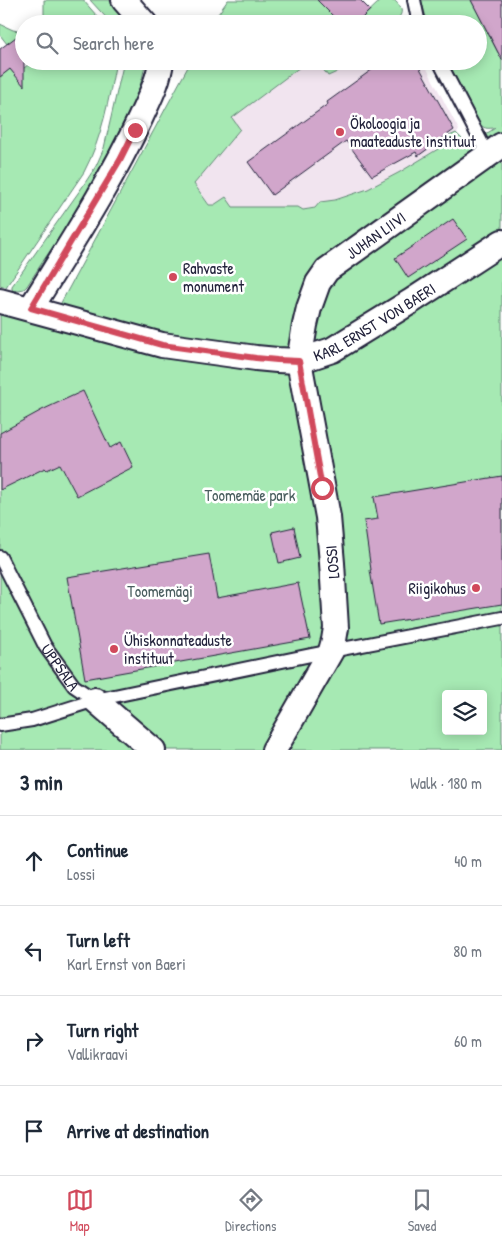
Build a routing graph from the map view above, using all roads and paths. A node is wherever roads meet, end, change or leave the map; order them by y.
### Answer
1 (124, 0) edge
2 (414, 0) edge
3 (137, 15) edge
4 (417, 15) edge
5 (159, 70) edge
6 (445, 70) edge
7 (495, 150) edge
8 (502, 242) edge
9 (0, 301) edge
10 (31, 308) junction
11 (299, 361) junction
12 (0, 557) edge
13 (502, 618) edge
14 (330, 651) junction
15 (95, 700) junction
16 (0, 725) edge
17 (153, 750) edge
18 (274, 750) edge

1 - 3 street
2 - 4 lane
5 - 10 street
6 - 7 lane
7 - 11 street, JUHAN LIIVI
8 - 11 street, KARL ERNST VON BAERI
9 - 10 street, KARL ERNST VON BAERI
10 - 11 street, KARL ERNST VON BAERI
11 - 14 street, LOSSI
12 - 15 lane, UPPSALA
13 - 14 lane
14 - 15 lane
14 - 18 street, LOSSI
15 - 16 lane
15 - 17 street, UPPSALA

